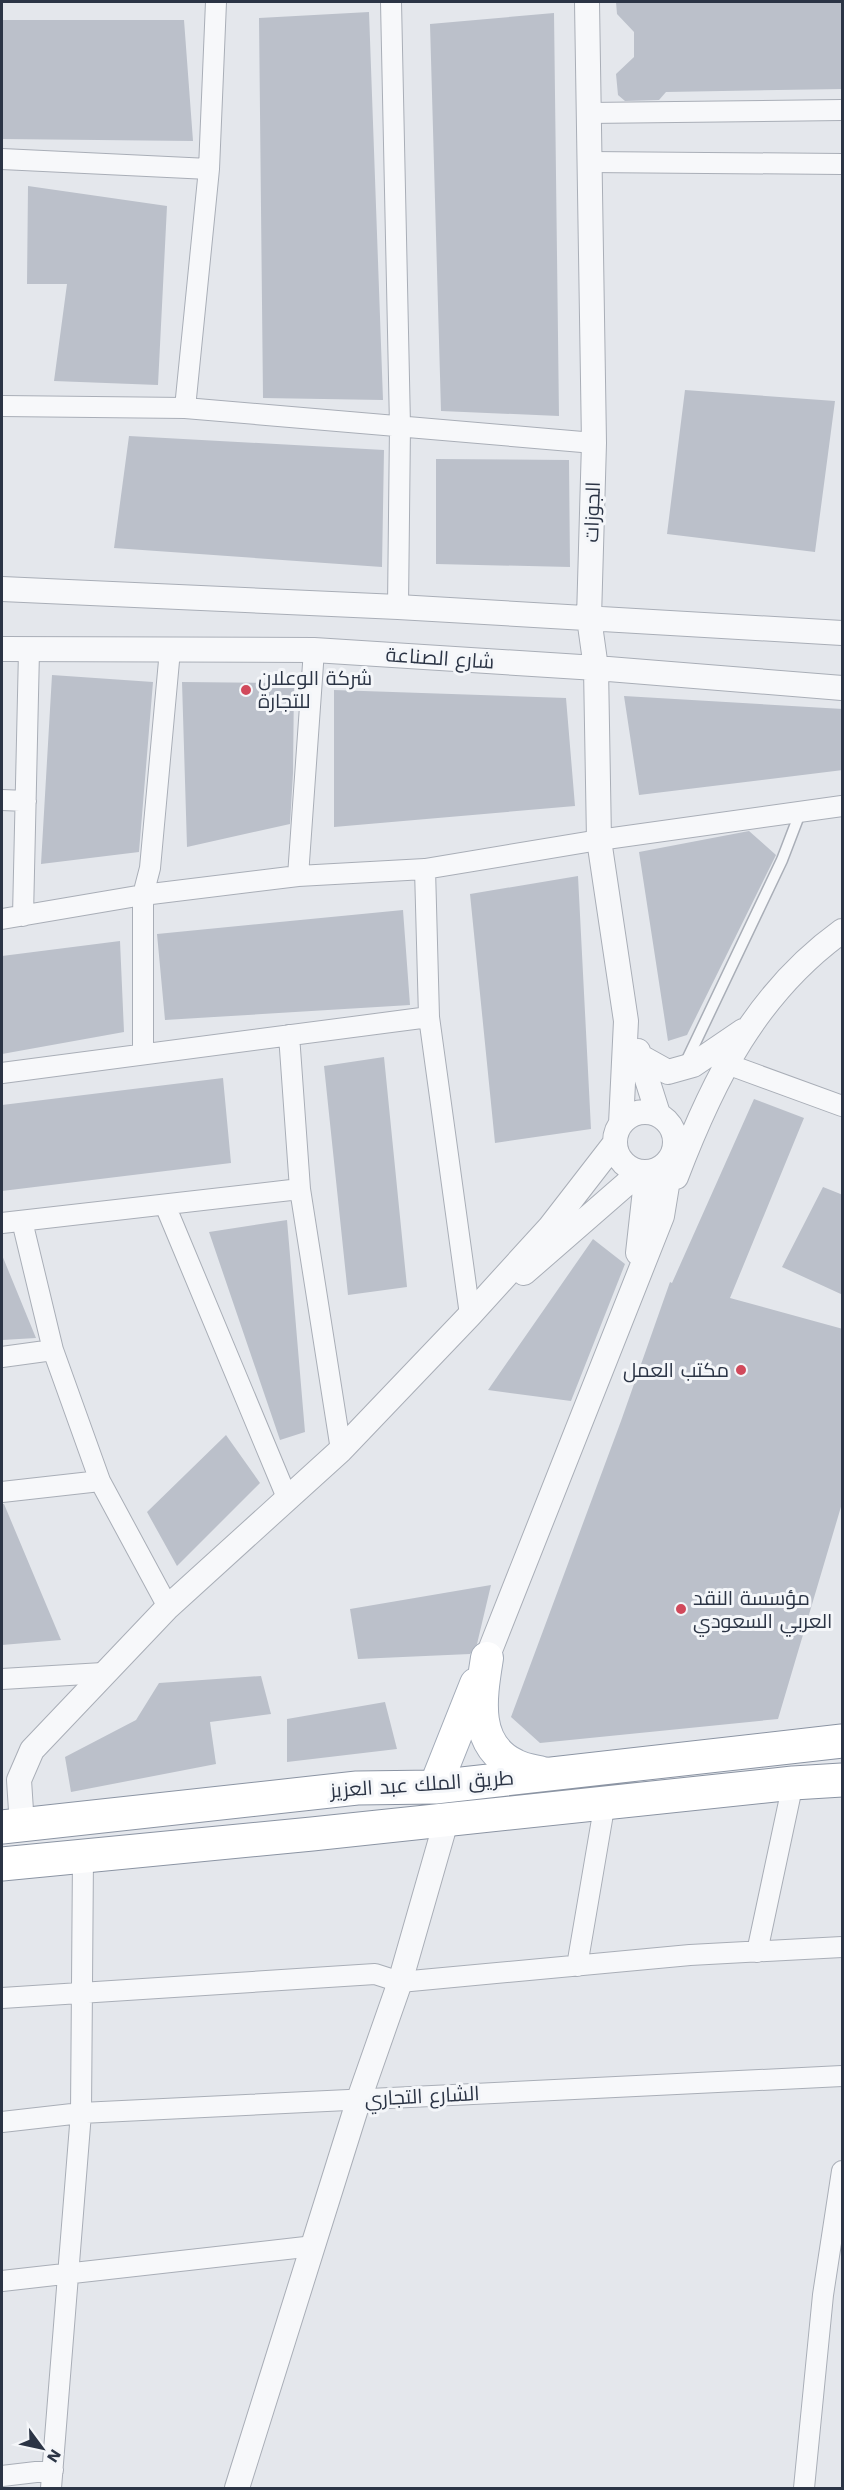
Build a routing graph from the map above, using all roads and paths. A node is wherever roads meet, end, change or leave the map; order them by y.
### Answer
1 (216, 2) edge
2 (391, 2) edge
3 (586, 2) edge
4 (843, 110) edge
5 (588, 114) junction
6 (2, 159) edge
7 (589, 162) junction
8 (843, 164) edge
9 (209, 169) junction
10 (2, 406) edge
11 (184, 408) junction
12 (400, 426) junction
13 (594, 443) junction
14 (2, 589) edge
15 (398, 607) junction
16 (589, 618) junction
17 (843, 633) edge
18 (2, 649) edge
19 (170, 650) junction
20 (314, 650) junction
21 (29, 651) junction
22 (596, 668) junction
23 (843, 688) edge
24 (2, 800) edge
25 (26, 801) junction
26 (843, 806) edge
27 (800, 813) junction
28 (599, 840) junction
29 (425, 869) junction
30 (298, 876) junction
31 (143, 895) junction
32 (23, 916) junction
33 (2, 919) edge
34 (843, 931) edge
35 (429, 1017) junction
36 (626, 1021) junction
37 (748, 1028) junction
38 (289, 1035) junction
39 (143, 1054) junction
40 (641, 1057) junction
41 (727, 1064) junction
42 (683, 1068) junction
43 (2, 1073) edge
44 (843, 1106) edge
45 (702, 1110) junction
46 (658, 1114) junction
47 (618, 1133) junction
48 (674, 1150) junction
49 (644, 1172) junction
50 (300, 1189) junction
51 (165, 1205) junction
52 (662, 1216) junction
53 (22, 1221) junction
54 (2, 1223) edge
55 (634, 1288) junction
56 (470, 1315) junction
57 (53, 1350) junction
58 (2, 1357) edge
59 (341, 1450) junction
60 (100, 1481) junction
61 (2, 1492) edge
62 (288, 1500) junction
63 (168, 1607) junction
64 (487, 1658) junction
65 (103, 1673) junction
66 (2, 1679) edge
67 (843, 1741) edge
68 (547, 1774) junction
69 (843, 1780) edge
70 (793, 1783) junction
71 (435, 1787) junction
72 (605, 1802) junction
73 (447, 1818) junction
74 (12, 1826) edge
75 (83, 1856) junction
76 (2, 1864) edge
77 (843, 1947) edge
78 (757, 1952) junction
79 (577, 1966) junction
80 (400, 1982) junction
81 (82, 1992) junction
82 (2, 1998) edge
83 (843, 2076) edge
84 (358, 2099) junction
85 (81, 2113) junction
86 (2, 2122) edge
87 (843, 2171) edge
88 (314, 2246) junction
89 (69, 2272) junction
90 (2, 2281) edge
91 (2, 2476) edge
92 (52, 2479) edge
93 (237, 2488) edge
94 (804, 2488) edge

1 - 9 street
2 - 12 street
3 - 5 street, الجوزات
4 - 5 street
5 - 7 street, الجوزات
6 - 9 street
7 - 8 street
7 - 13 street, الجوزات
9 - 11 street
10 - 11 street
11 - 12 street
12 - 13 street
12 - 15 street
13 - 16 street, الجوزات
14 - 15 street
15 - 16 street
16 - 17 street
16 - 22 street, الجوزات
18 - 21 street, شارع الصناعة
19 - 20 street, شارع الصناعة
19 - 21 street, شارع الصناعة
19 - 31 street
20 - 22 street, شارع الصناعة
20 - 30 street
21 - 25 street
22 - 23 street, شارع الصناعة
22 - 28 street, الجوزات
24 - 25 street
25 - 32 street
26 - 27 street
27 - 28 street
27 - 42 lane
28 - 29 street
28 - 36 street, الجوزات
29 - 30 street
29 - 35 street
30 - 31 street
31 - 32 street
31 - 39 street
32 - 33 street
34 - 37 street
35 - 38 street
35 - 56 street
36 - 40 street
36 - 47 street
37 - 41 street
37 - 42 street
38 - 39 street
38 - 50 street
39 - 43 street
40 - 42 street
40 - 46 street
41 - 44 street
41 - 45 street
45 - 48 street
45 - 52 street
46 - 47 street
46 - 48 street
47 - 49 street
47 - 56 street
48 - 49 street
48 - 52 street
49 - 55 street
49 - 56 street
50 - 51 street
50 - 59 street
51 - 53 street
51 - 62 street
52 - 55 street
53 - 54 street
53 - 57 street
55 - 64 street
56 - 59 street
57 - 58 street
57 - 60 street
59 - 62 street
60 - 61 street
60 - 63 street
62 - 63 street
63 - 65 street
64 - 68 main road
64 - 71 main road
65 - 66 street
65 - 74 street
67 - 68 highway, طريق الملك عبد العزيز
68 - 71 highway, طريق الملك عبد العزيز
69 - 70 highway, طريق الملك عبد العزيز
70 - 72 highway, طريق الملك عبد العزيز
70 - 78 street
71 - 74 highway, طريق الملك عبد العزيز
72 - 73 highway, طريق الملك عبد العزيز
72 - 79 street
73 - 75 highway, طريق الملك عبد العزيز
73 - 80 street
75 - 76 highway, طريق الملك عبد العزيز
75 - 81 street
77 - 78 street
78 - 79 street
79 - 80 street
80 - 81 street
80 - 84 street
81 - 82 street
81 - 85 street
83 - 84 street, الشارع التجاري
84 - 85 street, الشارع التجاري
84 - 88 street
85 - 86 street, الشارع التجاري
85 - 89 street
87 - 94 street
88 - 89 street
88 - 93 street
89 - 90 street
89 - 92 street
91 - 92 street

